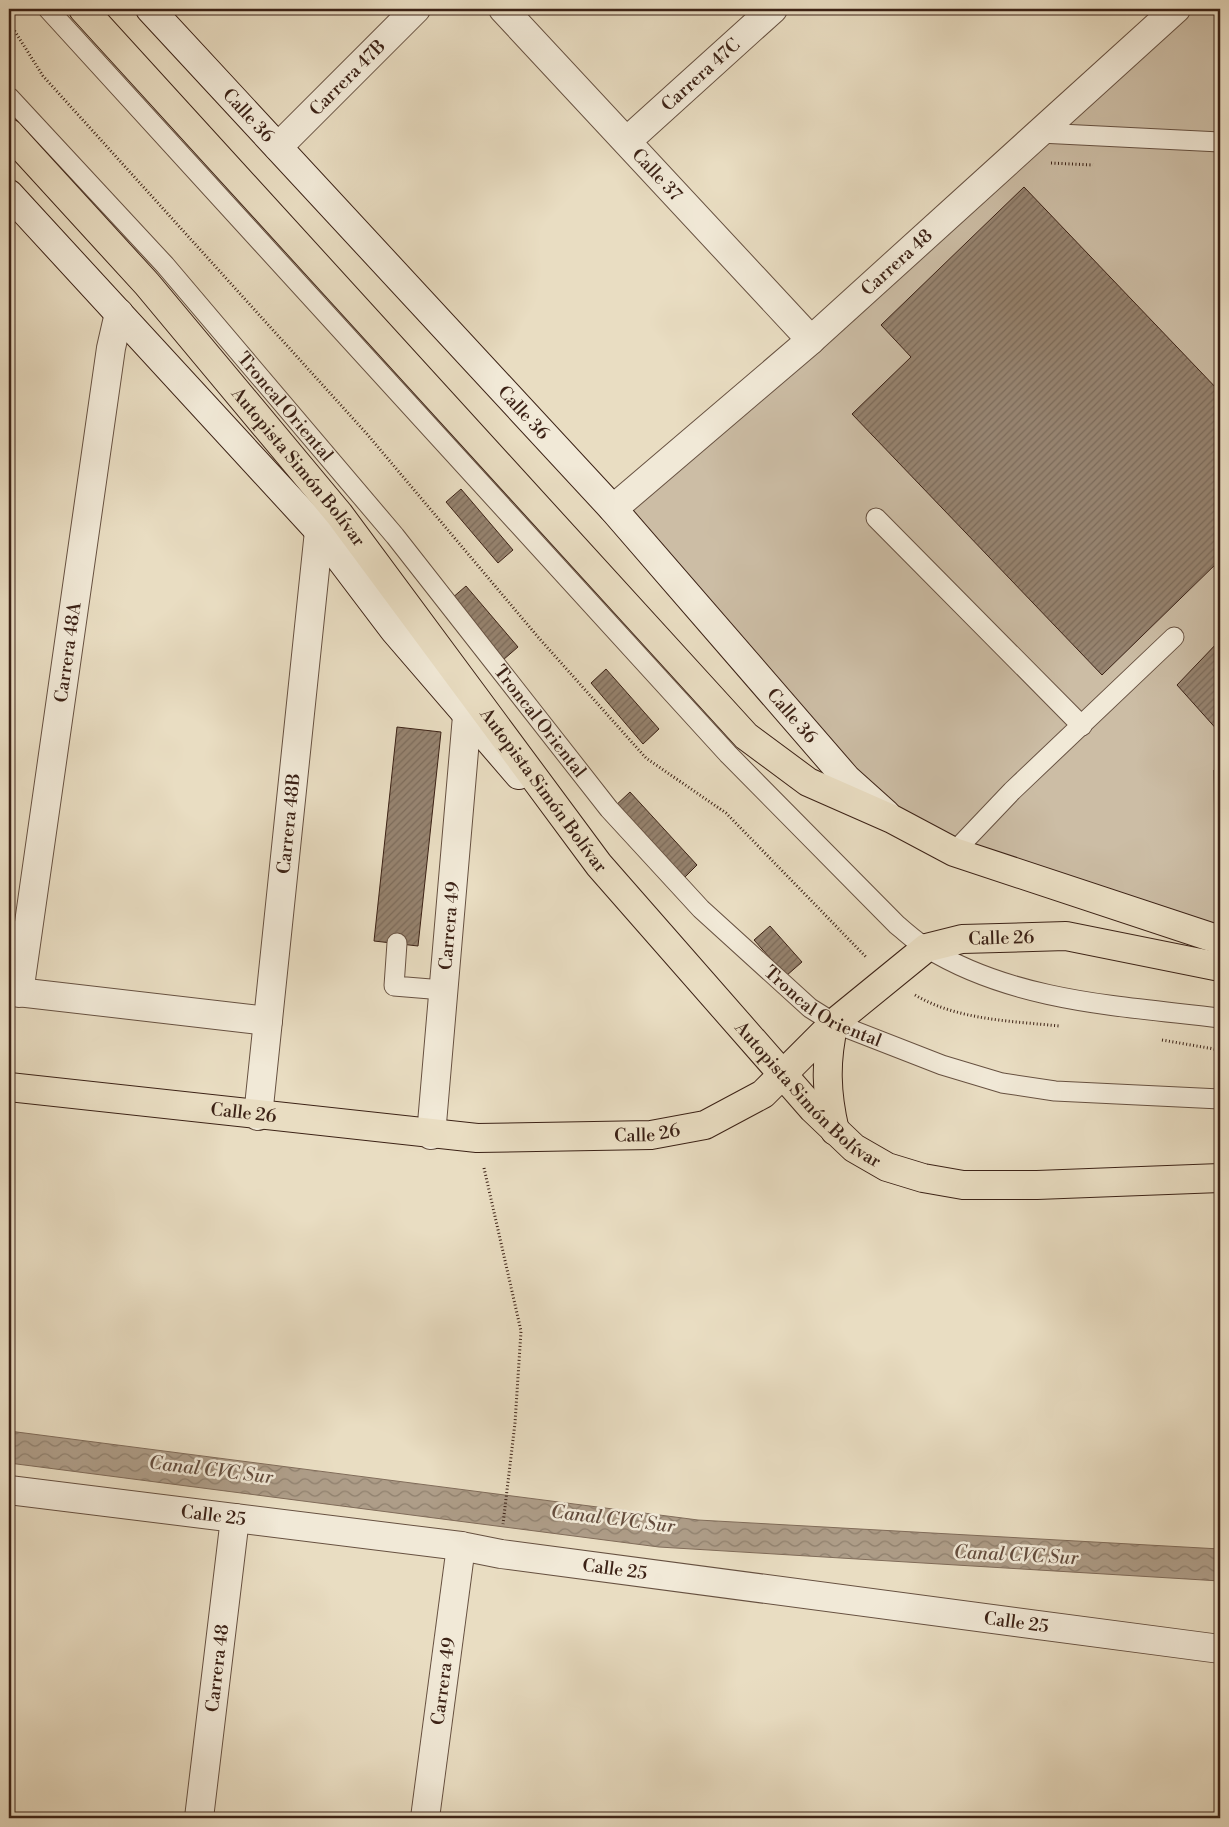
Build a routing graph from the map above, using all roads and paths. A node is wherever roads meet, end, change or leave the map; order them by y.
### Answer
1 (48, 9) edge
2 (83, 9) edge
3 (150, 9) edge
4 (416, 9) edge
5 (503, 9) edge
6 (773, 9) edge
7 (1176, 9) edge
8 (9, 22) edge
9 (9, 96) edge
10 (1040, 133) junction
11 (9, 134) edge
12 (626, 141) junction
13 (1220, 142) edge
14 (278, 147) junction
15 (9, 194) edge
16 (119, 313) junction
17 (811, 340) junction
18 (612, 509) junction
19 (876, 518) dead end
20 (319, 531) junction
21 (1174, 637) dead end
22 (467, 716) junction
23 (1082, 726) junction
24 (892, 819) junction
25 (954, 852) junction
26 (599, 865) junction
27 (1220, 940) edge
28 (397, 943) dead end
29 (926, 948) junction
30 (1220, 967) edge
31 (888, 979) junction
32 (443, 990) junction
33 (14, 992) edge
34 (1220, 1018) edge
35 (268, 1022) junction
36 (834, 1023) junction
37 (783, 1074) junction
38 (9, 1087) edge
39 (1220, 1099) edge
40 (258, 1116) junction
41 (835, 1131) junction
42 (431, 1135) junction
43 (476, 1138) junction
44 (1220, 1178) edge
45 (9, 1490) edge
46 (235, 1518) junction
47 (502, 1532) dead end
48 (461, 1546) junction
49 (1220, 1649) edge
50 (199, 1818) edge
51 (425, 1818) edge

1 - 29 lane
2 - 24 main road
3 - 14 street, Calle 36
4 - 14 street, Carrera 47B
5 - 12 street, Calle 37
6 - 12 street, Carrera 47C
7 - 10 street, Carrera 48
8 - 31 path
9 - 36 lane, Troncal Oriental
10 - 13 lane
10 - 17 street, Carrera 48
11 - 26 main road, Autopista Simón Bolívar
12 - 17 street, Calle 37
14 - 18 street, Calle 36
15 - 16 street
16 - 20 street
16 - 33 street, Carrera 48A
17 - 18 street, Carrera 48
18 - 24 street, Calle 36
19 - 23 lane
20 - 22 street
20 - 35 street, Carrera 48B
21 - 23 lane
22 - 26 street
22 - 32 street, Carrera 49
23 - 25 lane
24 - 25 main road
25 - 27 main road
26 - 37 main road, Autopista Simón Bolívar
28 - 32 lane
29 - 30 main road, Calle 26
29 - 31 main road, Calle 26
29 - 34 lane
31 - 36 main road, Calle 26
32 - 42 street, Carrera 49
33 - 35 street
35 - 40 street, Carrera 48B
36 - 37 main road, Calle 26
36 - 39 lane, Troncal Oriental
36 - 41 main road
37 - 41 main road, Autopista Simón Bolívar
37 - 43 main road, Calle 26
38 - 40 main road, Calle 26
40 - 42 main road, Calle 26
41 - 44 main road, Autopista Simón Bolívar
42 - 43 main road, Calle 26
43 - 47 path
45 - 46 street, Calle 25
46 - 48 street, Calle 25
46 - 50 street, Carrera 48
48 - 49 street, Calle 25
48 - 51 street, Carrera 49

